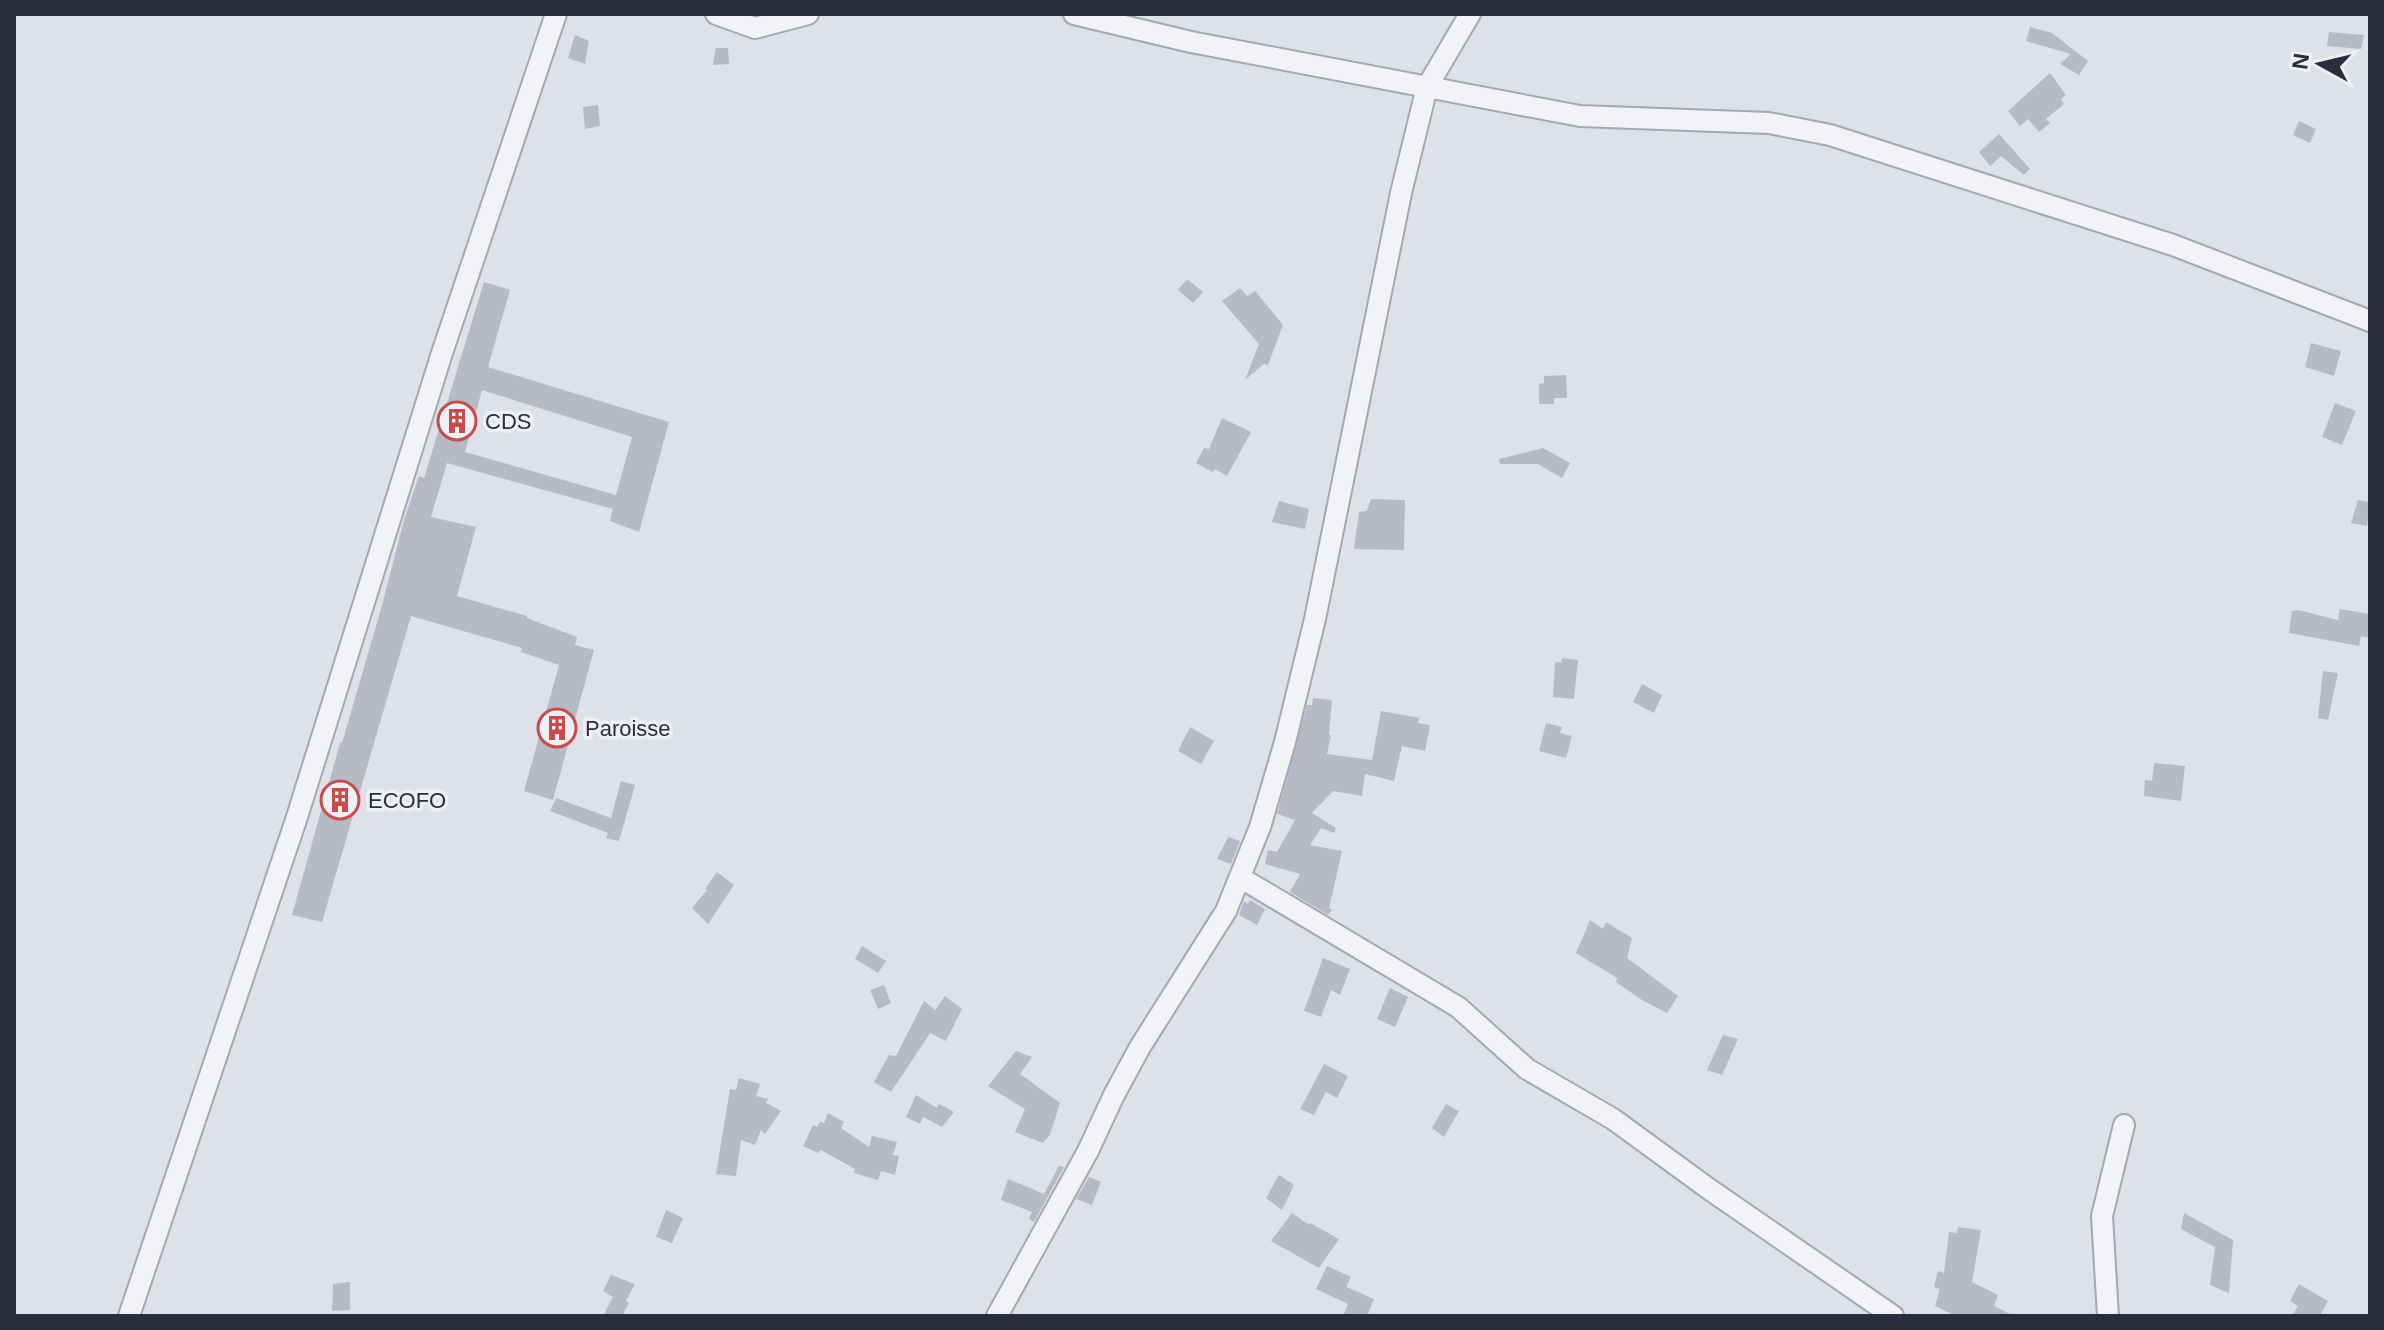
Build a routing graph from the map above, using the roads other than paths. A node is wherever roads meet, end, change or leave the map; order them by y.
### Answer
1 (556, 14) edge
2 (716, 14) edge
3 (808, 14) edge
4 (1074, 14) edge
5 (1470, 14) edge
6 (1427, 87) junction
7 (2370, 321) edge
8 (1241, 878) junction
9 (2124, 1125) dead end
10 (129, 1316) edge
11 (997, 1316) edge
12 (1893, 1316) edge
13 (2108, 1316) edge

1 - 10 street
2 - 3 street
4 - 6 street
5 - 6 street
6 - 7 street
6 - 8 street
8 - 11 street
8 - 12 street
9 - 13 street

